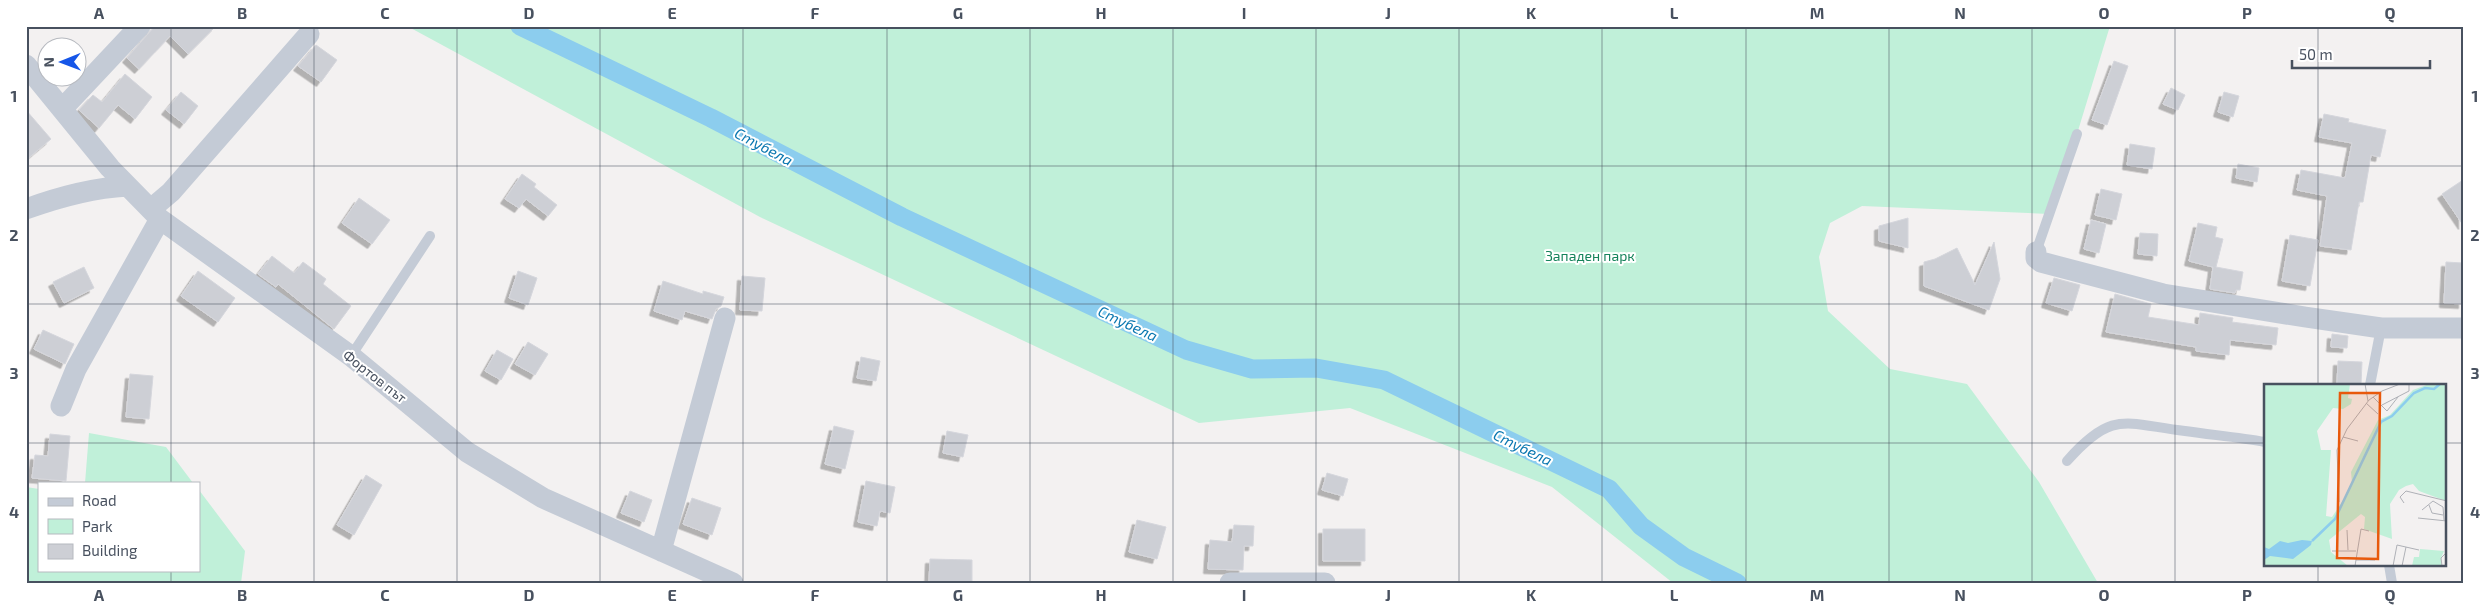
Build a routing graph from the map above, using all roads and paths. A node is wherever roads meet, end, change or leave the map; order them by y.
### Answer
1 (140, 26) edge
2 (309, 34) dead end
3 (26, 65) edge
4 (63, 108) junction
5 (2077, 134) dead end
6 (127, 186) junction
7 (26, 209) edge
8 (156, 214) junction
9 (430, 236) dead end
10 (2036, 252) joint
11 (725, 318) dead end
12 (2381, 328) junction
13 (2463, 328) edge
14 (351, 356) junction
15 (2370, 384) edge
16 (61, 406) dead end
17 (2264, 442) edge
18 (2067, 460) dead end
19 (661, 551) junction
20 (2389, 566) edge
21 (1293, 582) edge
22 (733, 583) edge
23 (1230, 583) edge
24 (1325, 583) edge
25 (2392, 583) edge

1 - 4 street
2 - 8 street
3 - 4 street, Фортов път
4 - 6 street, Фортов път
5 - 10 lane
6 - 7 street
6 - 8 street, Фортов път
8 - 14 street, Фортов път
8 - 16 street
9 - 14 lane
10 - 12 street
11 - 19 street
12 - 13 street
12 - 15 lane
14 - 19 street, Фортов път
17 - 18 lane
19 - 22 street, Фортов път
20 - 25 lane
21 - 23 street
21 - 24 street

